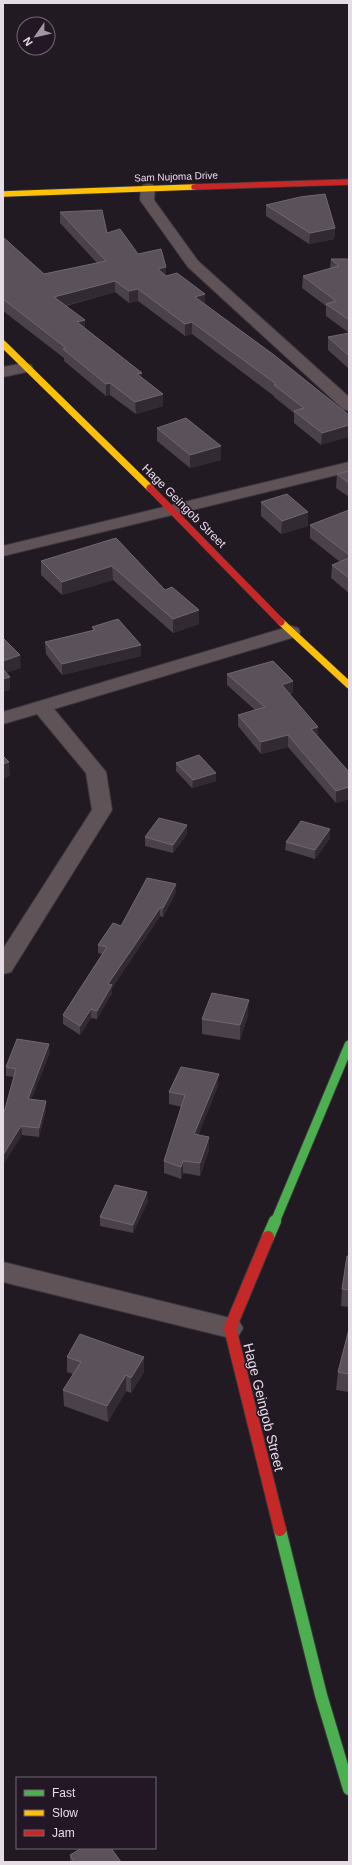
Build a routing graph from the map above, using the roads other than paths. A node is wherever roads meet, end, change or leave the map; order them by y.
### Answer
1 (349, 182) edge
2 (148, 188) junction
3 (3, 194) edge
4 (3, 344) edge
5 (25, 368) junction
6 (3, 372) edge
7 (349, 406) edge
8 (349, 467) edge
9 (171, 509) junction
10 (3, 551) edge
11 (291, 632) junction
12 (349, 685) edge
13 (42, 707) junction
14 (3, 718) edge
15 (3, 967) edge
16 (349, 1045) edge
17 (3, 1272) edge
18 (230, 1328) junction
19 (349, 1789) edge

1 - 2 street, Sam Nujoma Drive
2 - 3 street, Sam Nujoma Drive
2 - 7 street
4 - 5 street, Hage Geingob Street
5 - 6 street
5 - 9 street, Hage Geingob Street
8 - 9 street
9 - 10 street
9 - 11 street, Hage Geingob Street
11 - 12 street, Hage Geingob Street
11 - 13 street
13 - 14 street
13 - 15 street
16 - 18 street
17 - 18 street
18 - 19 street, Hage Geingob Street

